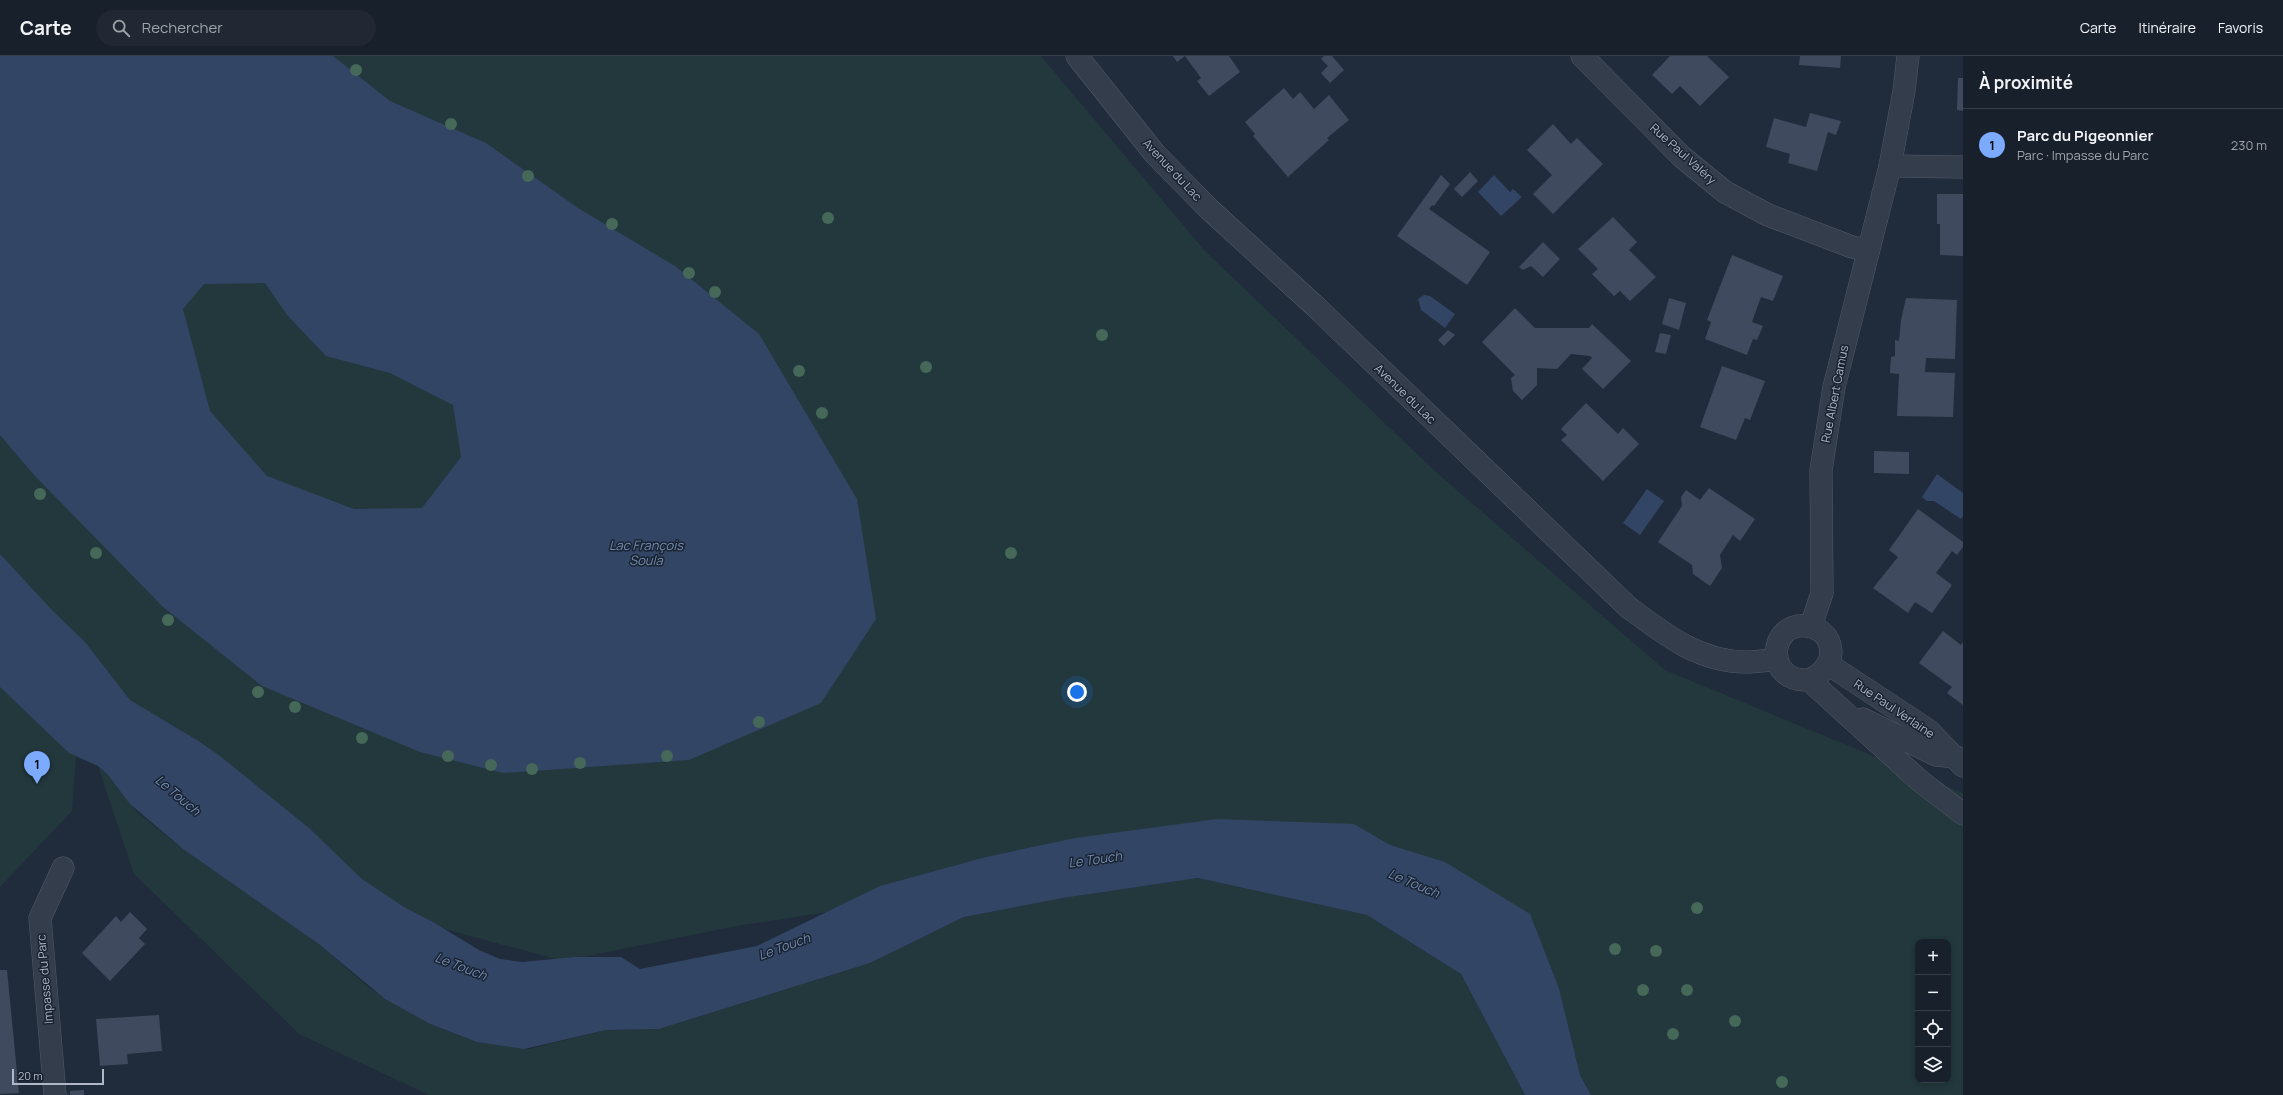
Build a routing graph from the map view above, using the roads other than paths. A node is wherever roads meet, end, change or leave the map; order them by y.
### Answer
1 (1077, 56) edge
2 (1582, 56) edge
3 (1908, 56) edge
4 (1890, 166) junction
5 (1963, 167) edge
6 (1868, 250) junction
7 (1811, 626) junction
8 (1777, 660) junction
9 (1828, 664) junction
10 (1809, 680) junction
11 (1840, 708) junction
12 (1961, 760) edge
13 (1963, 814) edge
14 (63, 868) dead end
15 (55, 1095) edge

1 - 8 street, Avenue du Lac
2 - 6 street, Rue Paul Valéry
3 - 4 street, Rue Albert Camus
4 - 5 street
4 - 6 street, Rue Albert Camus
6 - 7 street, Rue Albert Camus
7 - 8 street
7 - 9 street
8 - 10 street
9 - 10 street
9 - 12 street, Rue Paul Verlaine
10 - 11 street
11 - 12 street, Rue Paul Verlaine
11 - 13 street
14 - 15 street, Impasse du Parc

